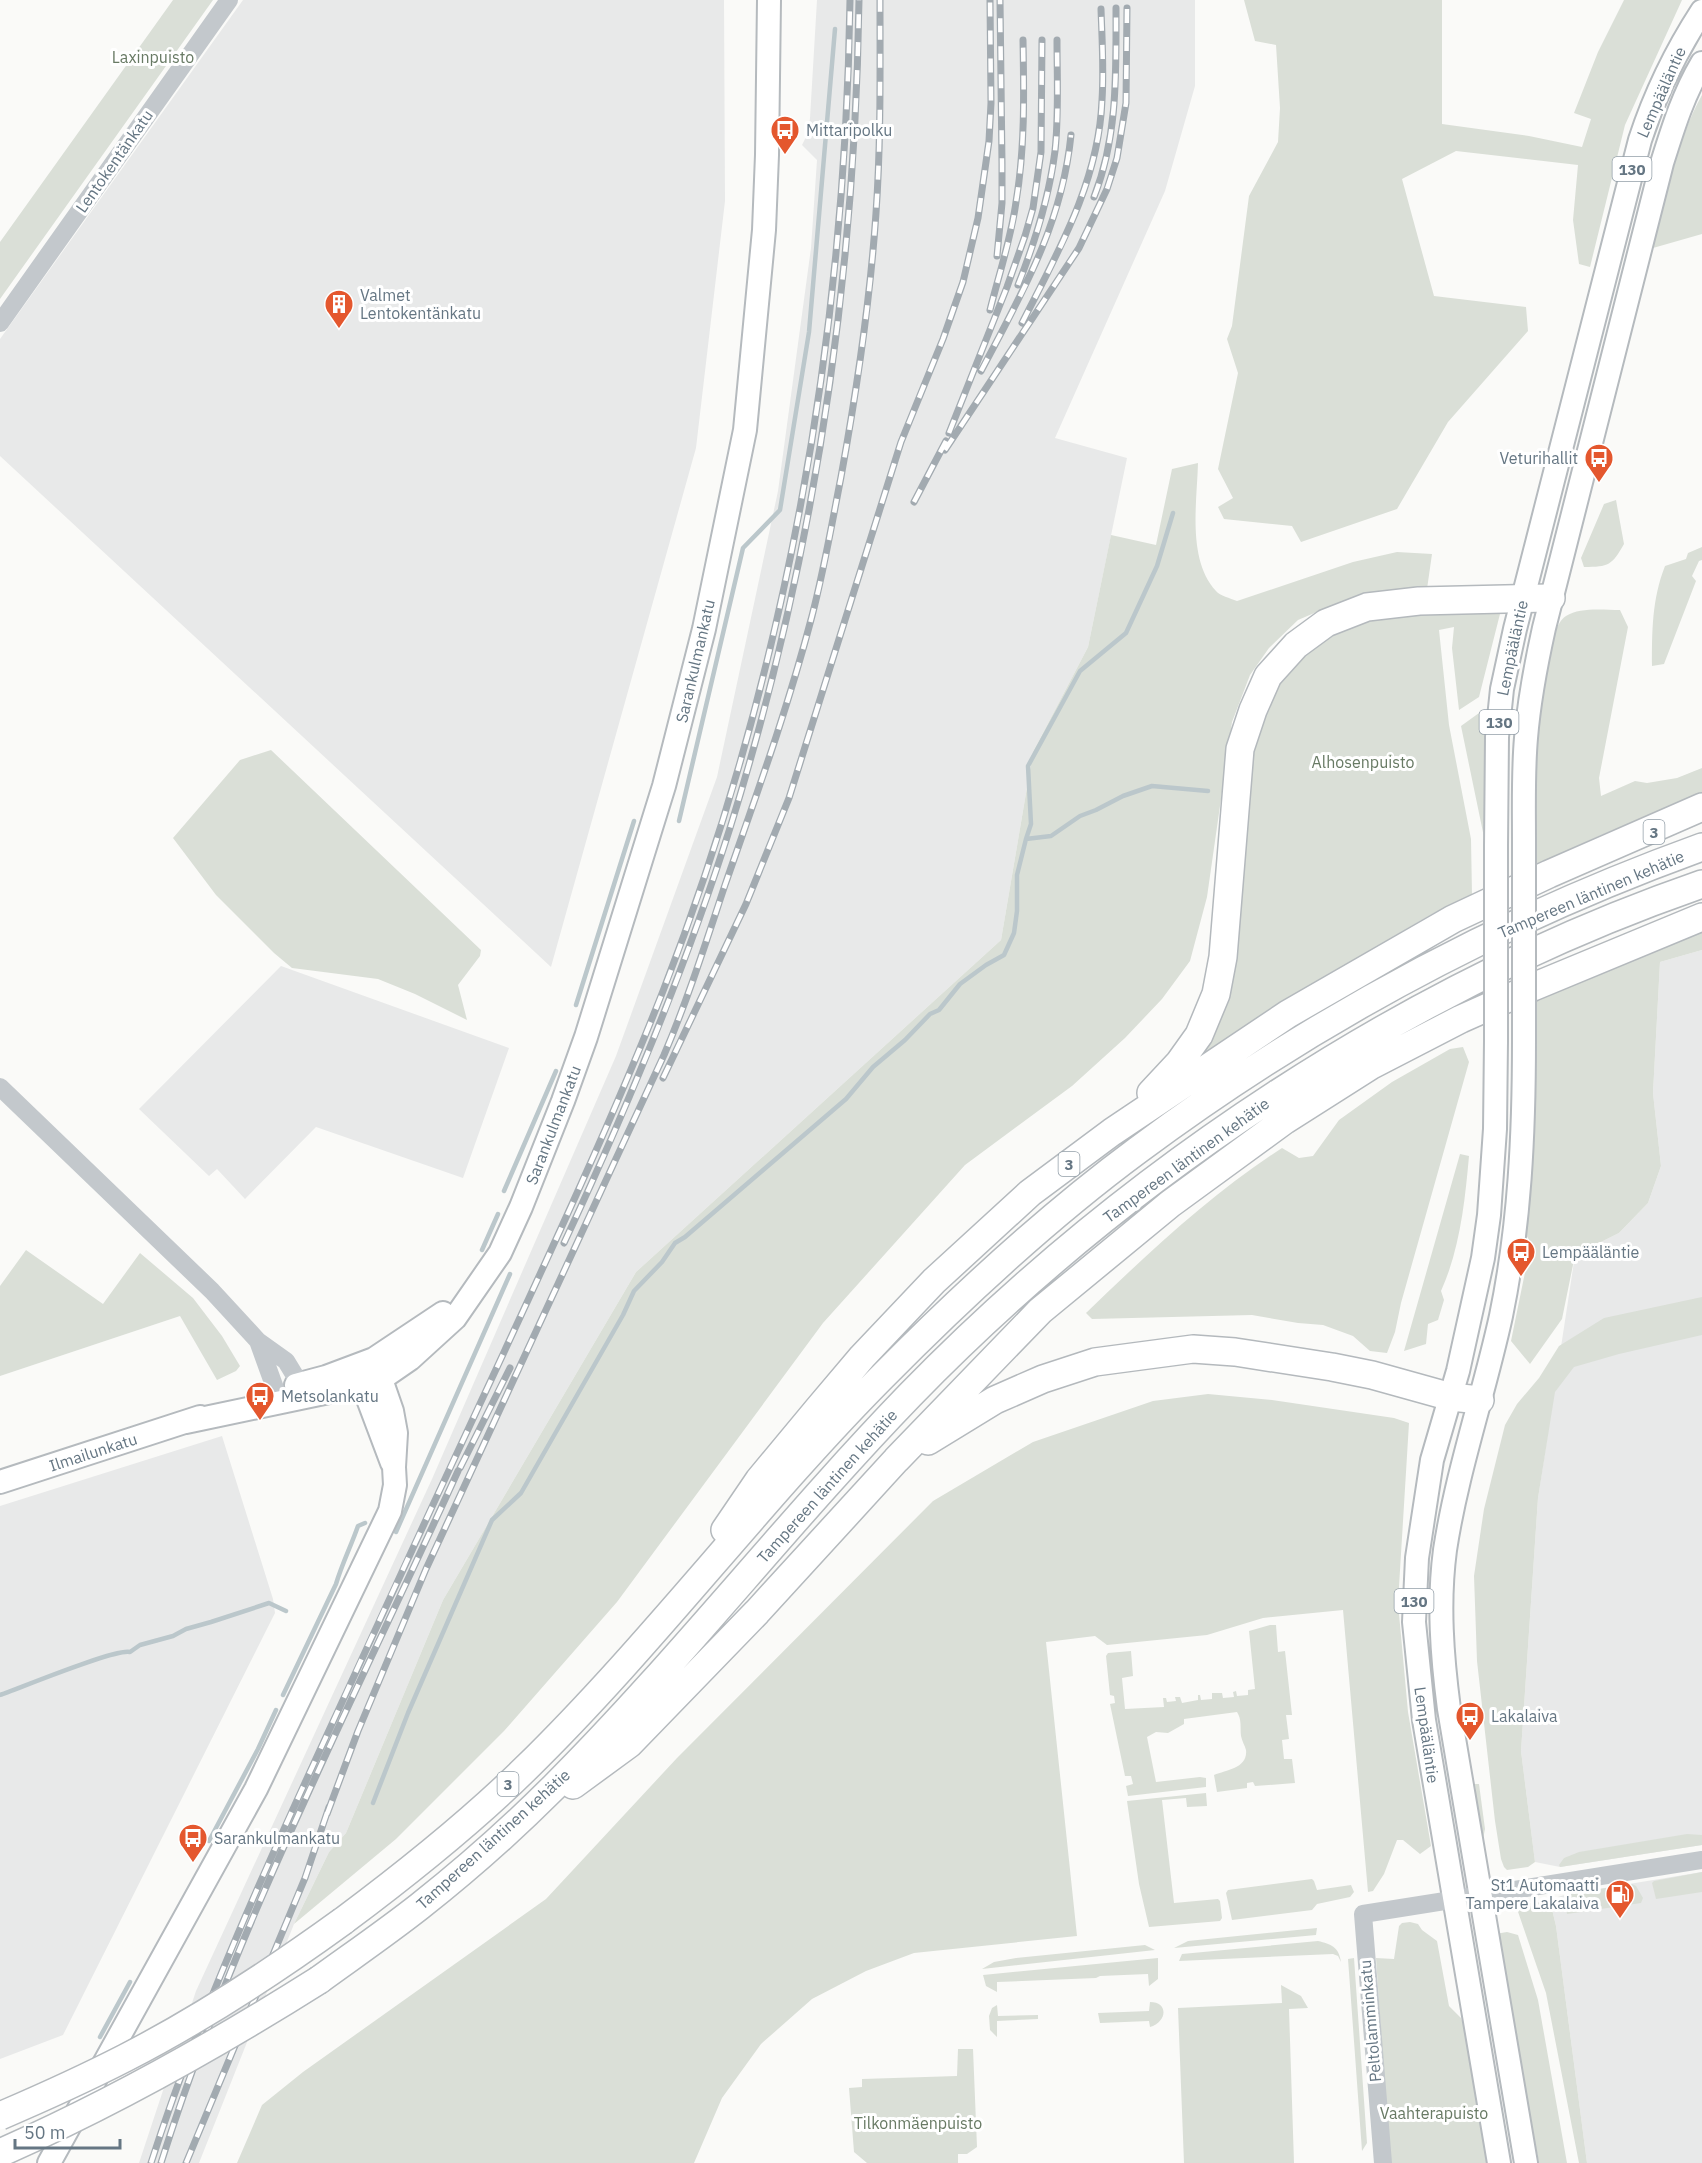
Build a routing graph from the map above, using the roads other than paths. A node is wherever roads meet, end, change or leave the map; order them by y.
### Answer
1 (229, 0) edge
2 (769, 0) edge
3 (1702, 11) edge
4 (1702, 63) edge
5 (0, 323) edge
6 (1551, 598) junction
7 (1522, 599) junction
8 (1702, 807) edge
9 (1702, 815) edge
10 (1702, 848) edge
11 (1607, 850) junction
12 (1702, 884) edge
13 (1702, 918) edge
14 (0, 1087) edge
15 (1112, 1132) junction
16 (258, 1341) junction
17 (368, 1372) junction
18 (301, 1390) junction
19 (278, 1396) junction
20 (1451, 1397) junction
21 (1480, 1400) junction
22 (896, 1460) junction
23 (0, 1482) edge
24 (657, 1630) junction
25 (488, 1848) junction
26 (1702, 1860) edge
27 (1480, 1896) junction
28 (1453, 1900) junction
29 (0, 2116) edge
30 (0, 2153) edge
31 (49, 2163) edge
32 (1383, 2163) edge
33 (1499, 2163) edge
34 (1526, 2163) edge

1 - 5 street, Lentokentänkatu
2 - 17 main road, Sarankulmankatu
3 - 7 main road, Lempääläntie / 130
4 - 6 main road, Lempääläntie / 130
6 - 7 highway
6 - 21 main road, Lempääläntie / 130, bridge
7 - 15 highway
7 - 20 main road, Lempääläntie / 130, bridge
8 - 11 highway
9 - 11 highway, 3
10 - 24 highway, Tampereen läntinen kehätie
11 - 15 highway, 3
12 - 25 highway, Tampereen läntinen kehätie
13 - 22 highway, 3
14 - 16 street
15 - 24 highway, 3
16 - 18 street
16 - 19 street
17 - 18 main road, Ilmailunkatu
17 - 31 main road
18 - 19 main road, Ilmailunkatu
19 - 23 main road, Ilmailunkatu
20 - 21 highway
20 - 22 highway
20 - 28 main road, Lempääläntie / 130
21 - 27 main road, Lempääläntie / 130
22 - 25 highway, 3
24 - 29 highway, Tampereen läntinen kehätie / 3, bridge
25 - 30 highway, Tampereen läntinen kehätie / 3, bridge
26 - 27 street
27 - 28 street
27 - 34 main road, Lempääläntie / 130
28 - 32 street, Peltolamminkatu
28 - 33 main road, Lempääläntie / 130

